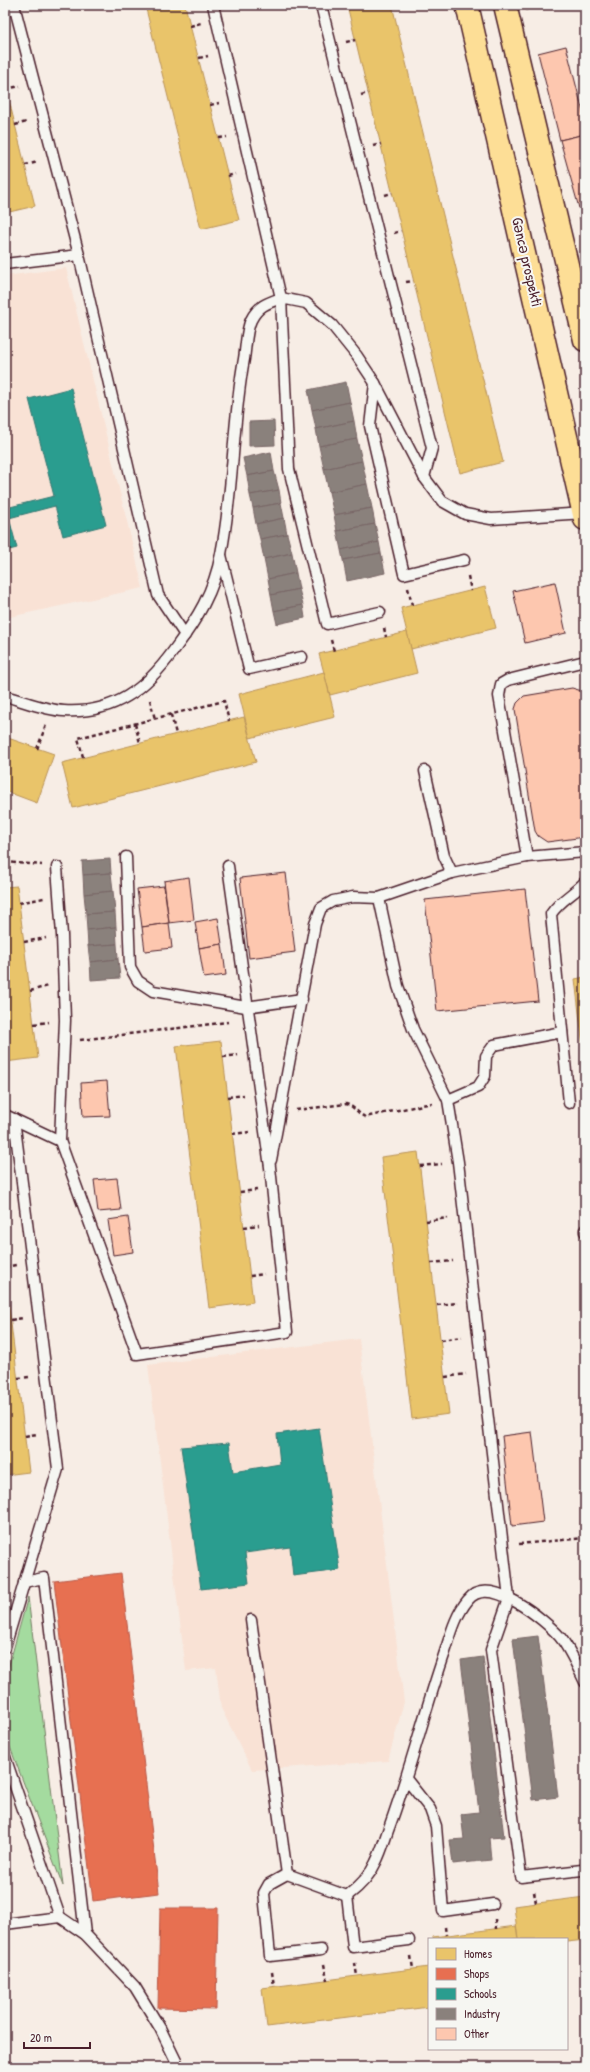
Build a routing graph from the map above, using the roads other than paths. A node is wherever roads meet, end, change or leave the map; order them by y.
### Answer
1 (14, 5) edge
2 (213, 5) edge
3 (321, 5) edge
4 (466, 5) edge
5 (505, 5) edge
6 (79, 255) junction
7 (5, 264) edge
8 (281, 298) junction
9 (585, 340) edge
10 (375, 383) junction
11 (424, 477) junction
12 (584, 515) edge
13 (221, 555) junction
14 (464, 560) dead end
15 (380, 612) dead end
16 (185, 635) junction
17 (302, 657) dead end
18 (585, 661) edge
19 (5, 696) edge
20 (425, 771) dead end
21 (585, 852) edge
22 (126, 857) dead end
23 (528, 857) junction
24 (228, 866) dead end
25 (57, 867) road end
26 (452, 873) junction
27 (585, 882) edge
28 (379, 898) junction
29 (302, 1000) junction
30 (246, 1007) junction
31 (562, 1032) junction
32 (448, 1100) junction
33 (569, 1103) dead end
34 (10, 1117) edge
35 (60, 1141) junction
36 (270, 1167) junction
37 (24, 1582) junction
38 (508, 1598) junction
39 (251, 1620) dead end
40 (5, 1647) edge
41 (585, 1682) edge
42 (5, 1757) edge
43 (407, 1780) junction
44 (582, 1870) dead end
45 (287, 1874) junction
46 (347, 1896) junction
47 (493, 1904) dead end
48 (60, 1917) junction
49 (5, 1924) edge
50 (84, 1934) junction
51 (409, 1940) dead end
52 (321, 1950) dead end
53 (179, 2067) edge

1 - 6 lane
2 - 8 lane
3 - 11 lane
4 - 12 main road, Gəncə prospekti
5 - 9 main road
6 - 7 lane
6 - 16 lane
8 - 10 lane
8 - 13 lane
8 - 15 lane
10 - 11 lane
10 - 14 lane
11 - 12 lane
13 - 16 lane
13 - 17 lane
16 - 19 lane
18 - 23 lane
20 - 26 lane
21 - 23 lane
22 - 30 lane
23 - 26 lane
24 - 30 lane
25 - 35 lane
26 - 28 lane
27 - 31 lane
28 - 29 lane
28 - 32 lane
29 - 30 lane
29 - 36 lane
30 - 36 lane
31 - 32 lane
31 - 33 lane
32 - 38 lane
34 - 35 lane
34 - 37 lane
35 - 36 lane
37 - 40 lane
37 - 50 lane
38 - 41 lane
38 - 43 lane
38 - 44 lane
39 - 45 lane
42 - 48 lane
43 - 46 lane
43 - 47 lane
45 - 46 lane
45 - 52 lane
46 - 51 lane
48 - 49 lane
48 - 50 lane
50 - 53 lane

